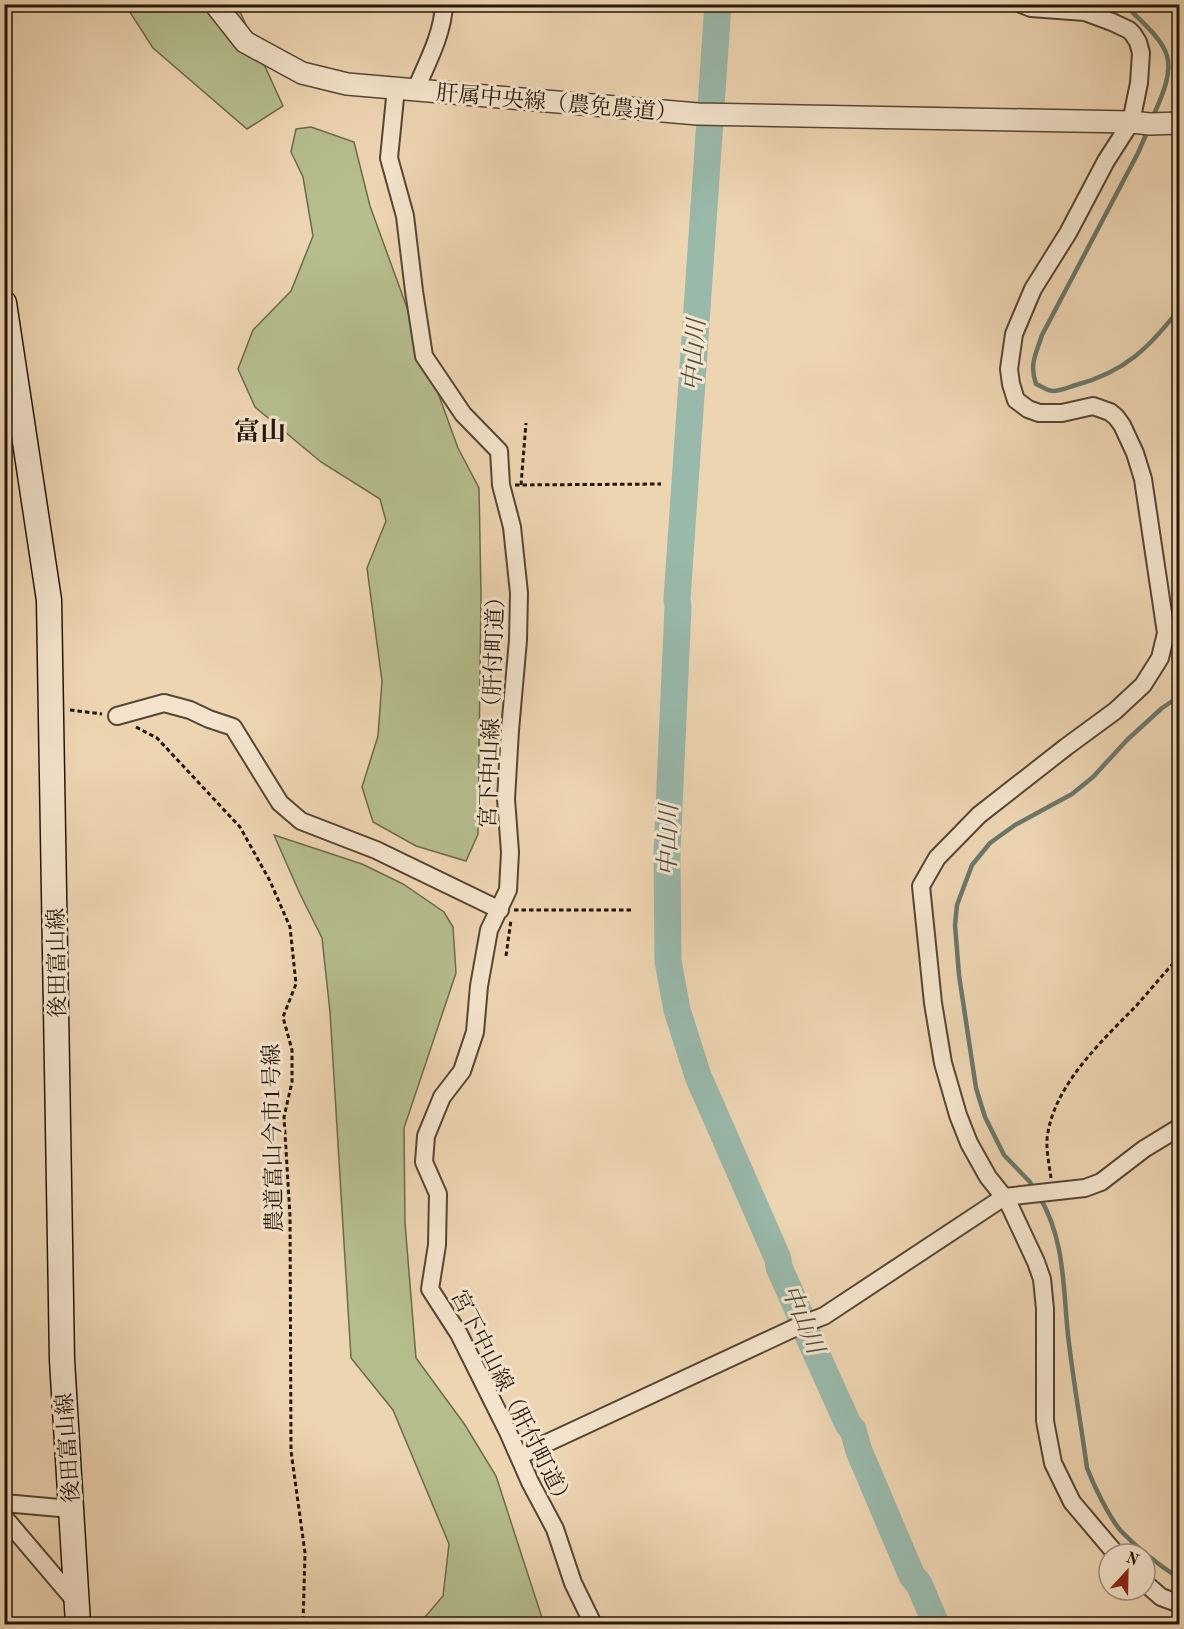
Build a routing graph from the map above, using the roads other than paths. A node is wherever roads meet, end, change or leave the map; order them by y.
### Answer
1 (214, 4) edge
2 (444, 4) edge
3 (1021, 4) edge
4 (406, 89) junction
5 (1131, 122) junction
6 (1179, 123) edge
7 (4, 303) edge
8 (12, 402) edge
9 (117, 716) road end
10 (507, 910) junction
11 (1179, 1127) edge
12 (1004, 1197) junction
13 (519, 1456) junction
14 (4, 1503) edge
15 (71, 1509) junction
16 (4, 1518) edge
17 (1106, 1542) edge
18 (1157, 1594) edge
19 (1179, 1604) edge
20 (77, 1614) edge
21 (593, 1624) edge

1 - 4 street, 肝属中央線（農免農道）
2 - 4 street, 宮下中山線（肝付町道）
3 - 5 street
4 - 5 street, 肝属中央線（農免農道）
4 - 10 street, 宮下中山線（肝付町道）
5 - 6 street, 肝属中央線（農免農道）
5 - 12 street
7 - 8 main road, 後田富山線
8 - 15 main road, 後田富山線
9 - 10 street
10 - 13 street, 宮下中山線（肝付町道）
11 - 12 street
12 - 13 street
12 - 17 street
13 - 21 street, 宮下中山線（肝付町道）
14 - 15 street
15 - 20 main road, 後田富山線
16 - 20 street
18 - 19 street

